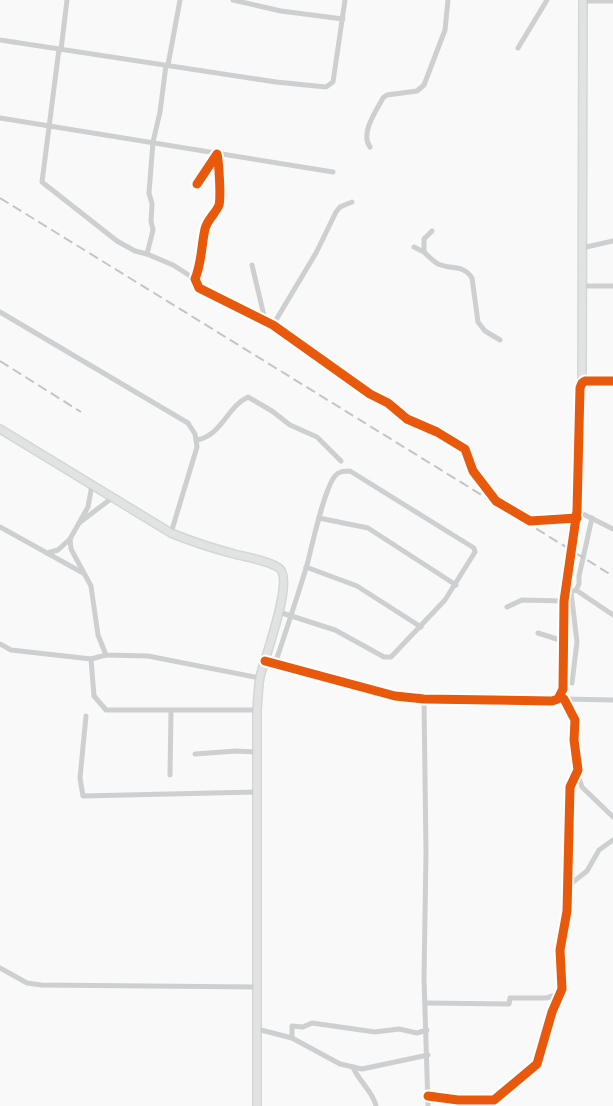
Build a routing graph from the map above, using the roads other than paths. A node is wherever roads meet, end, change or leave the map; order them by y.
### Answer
1 (67, 0) edge
2 (180, 0) edge
3 (233, 0) edge
4 (345, 0) edge
5 (447, 0) edge
6 (547, 0) edge
7 (583, 0) edge
8 (613, 1) edge
9 (343, 19) junction
10 (0, 40) edge
11 (518, 48) dead end
12 (60, 49) junction
13 (167, 65) junction
14 (0, 118) edge
15 (50, 125) junction
16 (153, 142) junction
17 (370, 147) dead end
18 (216, 154) junction
19 (333, 172) dead end
20 (197, 184) dead end
21 (352, 202) dead end
22 (432, 231) dead end
23 (613, 241) edge
24 (414, 247) dead end
25 (582, 248) junction
26 (424, 251) junction
27 (147, 254) junction
28 (252, 265) dead end
29 (195, 279) junction
30 (583, 286) junction
31 (613, 286) edge
32 (0, 312) edge
33 (269, 324) junction
34 (500, 340) dead end
35 (613, 381) edge
36 (582, 383) junction
37 (0, 429) edge
38 (197, 440) junction
39 (341, 461) dead end
40 (92, 485) junction
41 (112, 498) junction
42 (577, 514) junction
43 (319, 518) junction
44 (592, 518) junction
45 (78, 523) junction
46 (0, 527) edge
47 (613, 529) edge
48 (171, 533) junction
49 (70, 539) junction
50 (46, 553) junction
51 (306, 567) junction
52 (84, 574) junction
53 (456, 585) junction
54 (576, 590) junction
55 (564, 601) junction
56 (506, 607) dead end
57 (279, 612) junction
58 (613, 615) edge
59 (290, 618) junction
60 (421, 626) junction
61 (538, 633) dead end
62 (563, 641) junction
63 (0, 644) edge
64 (106, 655) junction
65 (92, 660) junction
66 (265, 661) junction
67 (275, 664) junction
68 (260, 678) junction
69 (572, 683) dead end
70 (562, 698) junction
71 (424, 699) junction
72 (613, 700) edge
73 (257, 710) junction
74 (171, 711) junction
75 (86, 716) dead end
76 (257, 752) junction
77 (195, 754) dead end
78 (577, 772) junction
79 (170, 775) dead end
80 (257, 792) junction
81 (613, 817) edge
82 (613, 841) edge
83 (568, 878) junction
84 (0, 968) edge
85 (257, 987) junction
86 (559, 994) junction
87 (425, 1003) junction
88 (257, 1028) junction
89 (427, 1030) junction
90 (292, 1038) junction
91 (428, 1055) junction
92 (353, 1067) junction
93 (428, 1096) junction
94 (257, 1106) edge
95 (376, 1106) edge
96 (428, 1106) edge

1 - 12 street
2 - 13 street
3 - 9 street
4 - 9 street
5 - 17 street
6 - 11 street
7 - 8 street
7 - 25 street
9 - 13 street
10 - 12 street
12 - 13 street
12 - 15 street
13 - 16 street
14 - 15 street
15 - 16 street
15 - 27 street
16 - 18 street
16 - 27 street
18 - 19 street
18 - 20 street
18 - 29 street
21 - 33 street
22 - 26 street
23 - 25 street
24 - 26 street
25 - 30 street
26 - 34 street
27 - 29 street
28 - 33 street
29 - 33 street
30 - 31 street
30 - 36 street
32 - 38 street
33 - 42 street
35 - 36 street
36 - 42 street
37 - 40 street
38 - 39 street
38 - 48 street
40 - 41 street
40 - 45 street
41 - 45 street
41 - 48 street
42 - 44 street
42 - 55 street
43 - 51 street
43 - 53 street
43 - 53 street
44 - 47 street
44 - 54 street
45 - 49 street
46 - 50 street
48 - 57 street
49 - 50 street
49 - 52 street
50 - 52 street
51 - 59 street
51 - 60 street
52 - 64 street
53 - 60 street
54 - 58 street
54 - 69 street
55 - 56 street
55 - 62 street
57 - 59 street
57 - 66 street
59 - 60 street
59 - 67 street
61 - 62 street
62 - 70 street
63 - 65 street
64 - 65 street
64 - 68 street
65 - 74 street
66 - 67 street
66 - 68 street
67 - 71 street
68 - 73 street
70 - 71 street
70 - 72 street
70 - 78 street
71 - 87 street
73 - 74 street
73 - 76 street
74 - 79 street
75 - 80 street
76 - 77 street
76 - 80 street
78 - 81 street
78 - 83 street
80 - 85 street
82 - 83 street
83 - 86 street
84 - 85 street
85 - 88 street
86 - 87 street
86 - 93 street
87 - 89 street
88 - 90 street
88 - 94 street
89 - 90 street
89 - 91 street
90 - 92 street
91 - 92 street
91 - 93 street
92 - 95 street
93 - 96 street

